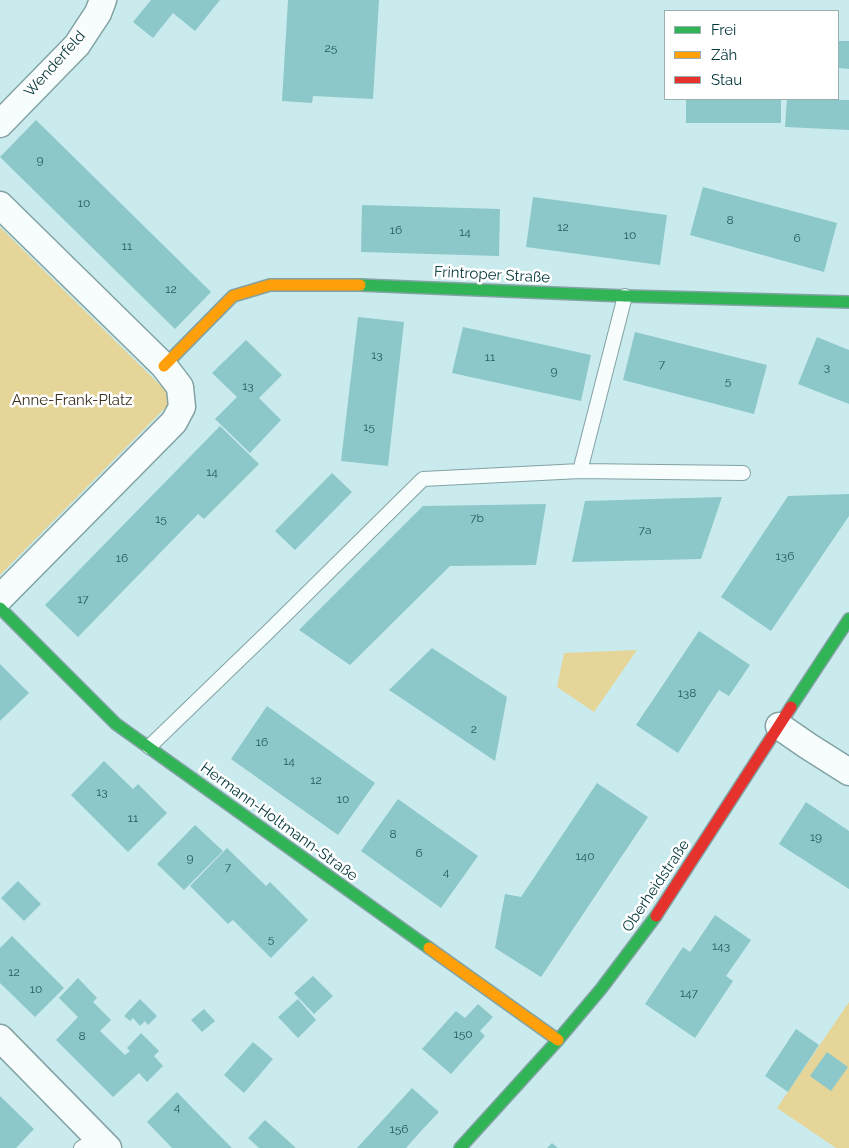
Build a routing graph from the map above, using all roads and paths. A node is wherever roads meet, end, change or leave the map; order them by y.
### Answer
1 (104, 0) edge
2 (0, 124) edge
3 (0, 205) edge
4 (625, 296) junction
5 (849, 302) edge
6 (164, 366) junction
7 (580, 471) junction
8 (743, 473) dead end
9 (0, 598) edge
10 (0, 608) edge
11 (849, 619) edge
12 (779, 726) junction
13 (149, 747) junction
14 (849, 772) edge
15 (0, 1038) edge
16 (558, 1040) junction
17 (95, 1144) edge
18 (460, 1148) edge

1 - 2 street, Wenderfeld
3 - 6 street
4 - 5 street, Frintroper Straße
4 - 6 street, Frintroper Straße
4 - 7 lane
6 - 9 street
7 - 8 lane
7 - 13 lane
10 - 13 street, Hermann-Holtmann-Straße
11 - 12 street, Oberheidstraße
12 - 14 street
12 - 16 street, Oberheidstraße
13 - 16 street, Hermann-Holtmann-Straße
15 - 17 street
16 - 18 street, Oberheidstraße

